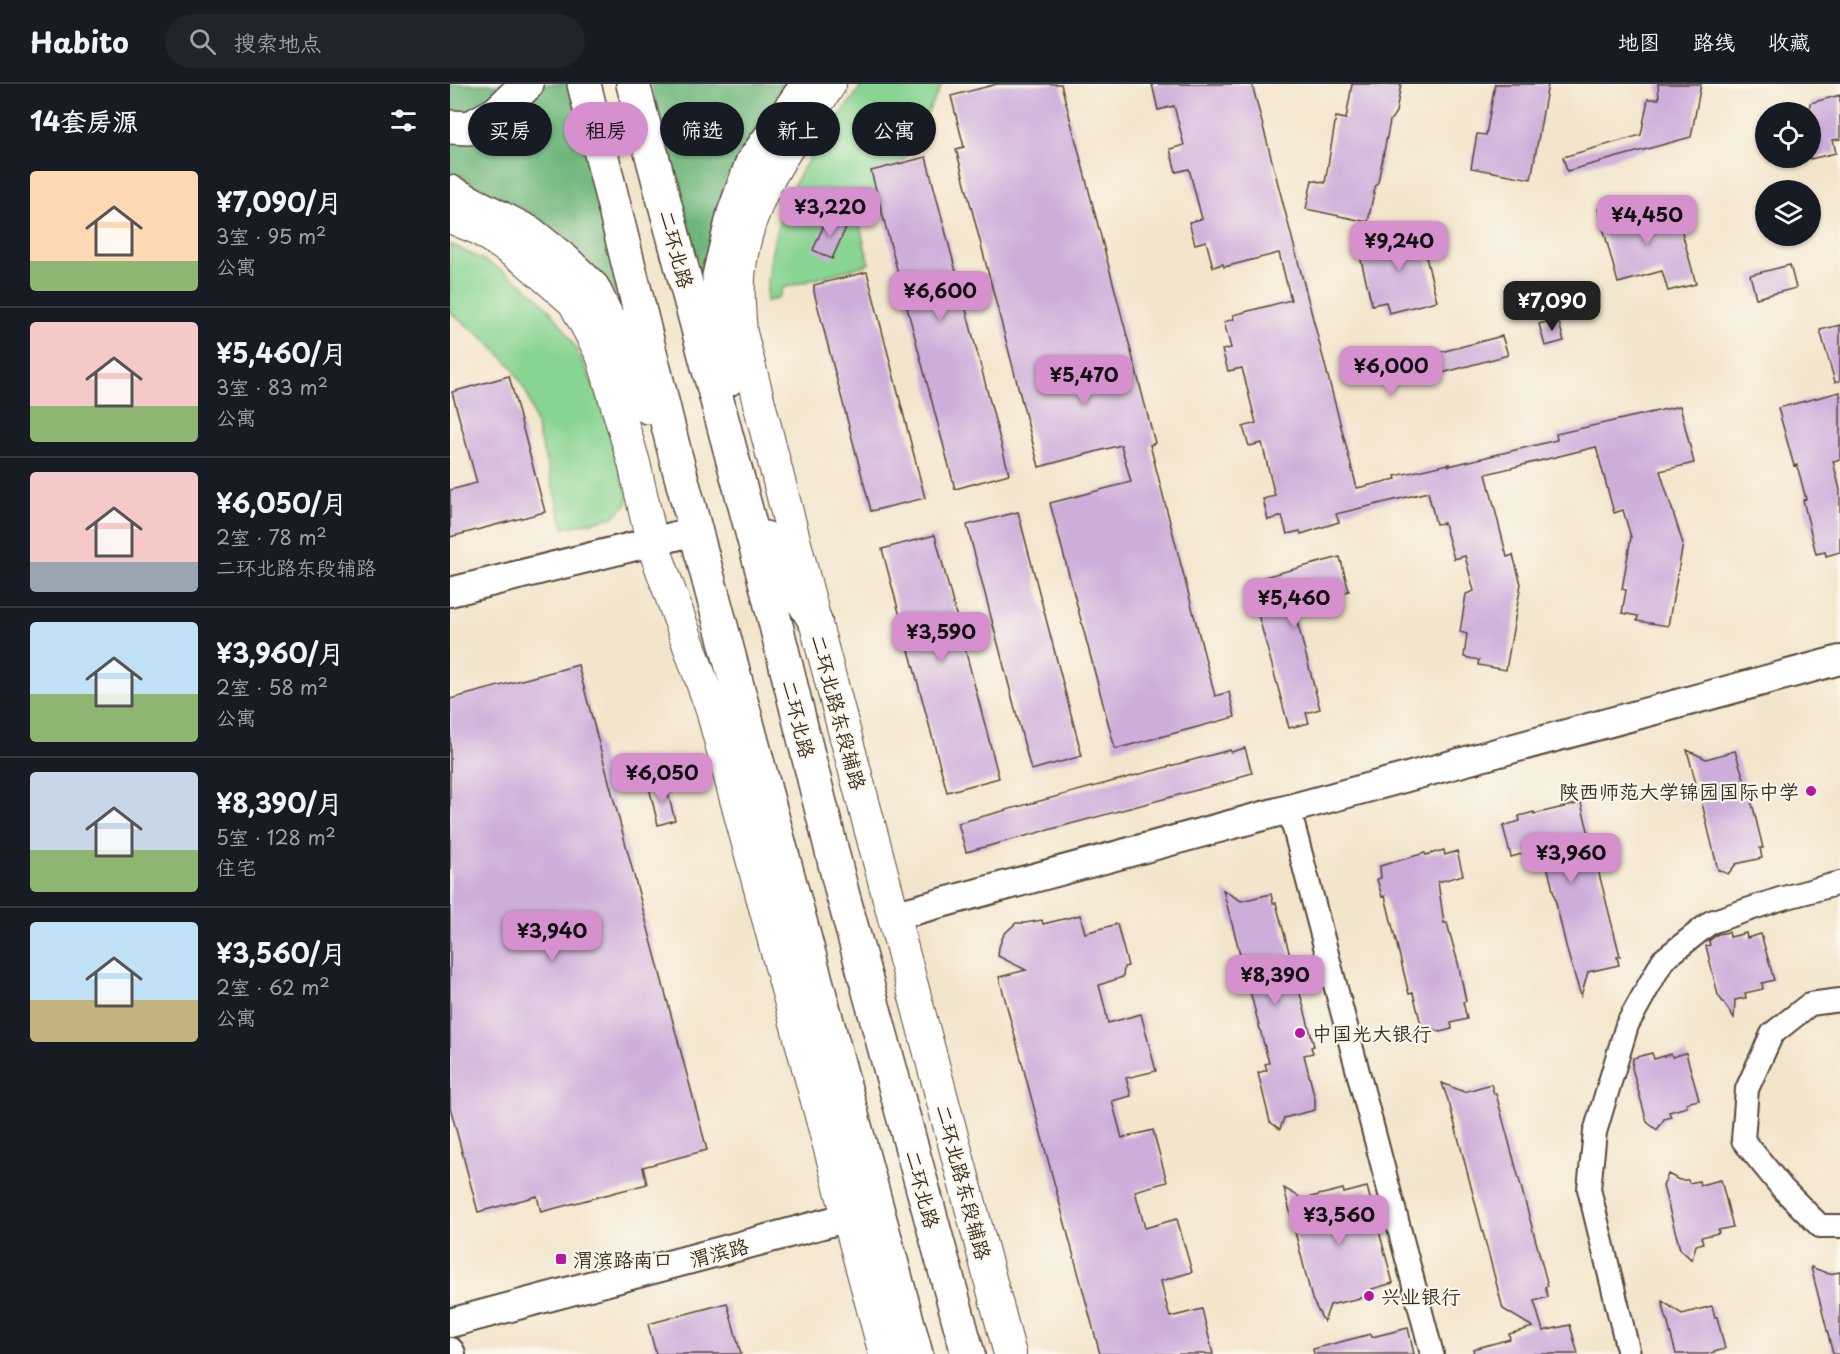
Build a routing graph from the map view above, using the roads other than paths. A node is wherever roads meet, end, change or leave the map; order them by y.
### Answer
1 (527, 84) edge
2 (584, 84) edge
3 (633, 84) edge
4 (808, 84) edge
5 (830, 84) edge
6 (450, 127) edge
7 (450, 192) edge
8 (450, 217) edge
9 (734, 466) junction
10 (743, 500) junction
11 (693, 519) junction
12 (652, 542) junction
13 (450, 592) edge
14 (815, 621) junction
15 (1840, 660) edge
16 (1288, 809) junction
17 (1840, 883) edge
18 (893, 916) junction
19 (1840, 1000) edge
20 (847, 1208) junction
21 (1840, 1226) edge
22 (450, 1303) edge
23 (450, 1323) edge
24 (885, 1354) edge
25 (916, 1354) edge
26 (968, 1354) edge
27 (1010, 1354) edge
28 (1432, 1354) edge
29 (1629, 1354) edge

1 - 6 highway
2 - 11 highway
3 - 9 highway, 二环北路
4 - 9 highway
5 - 14 main road, 二环北路东段辅路
7 - 11 highway
8 - 12 main road
9 - 10 highway, 二环北路
10 - 14 highway
10 - 26 highway, 二环北路
11 - 12 street
11 - 25 highway
12 - 13 street
12 - 20 main road
14 - 18 main road, 二环北路东段辅路
15 - 16 street
16 - 18 street
16 - 28 street
17 - 29 street
18 - 27 main road, 二环北路东段辅路
19 - 21 street
20 - 22 street, 渭滨路
20 - 23 street, 渭滨路
20 - 24 main road

